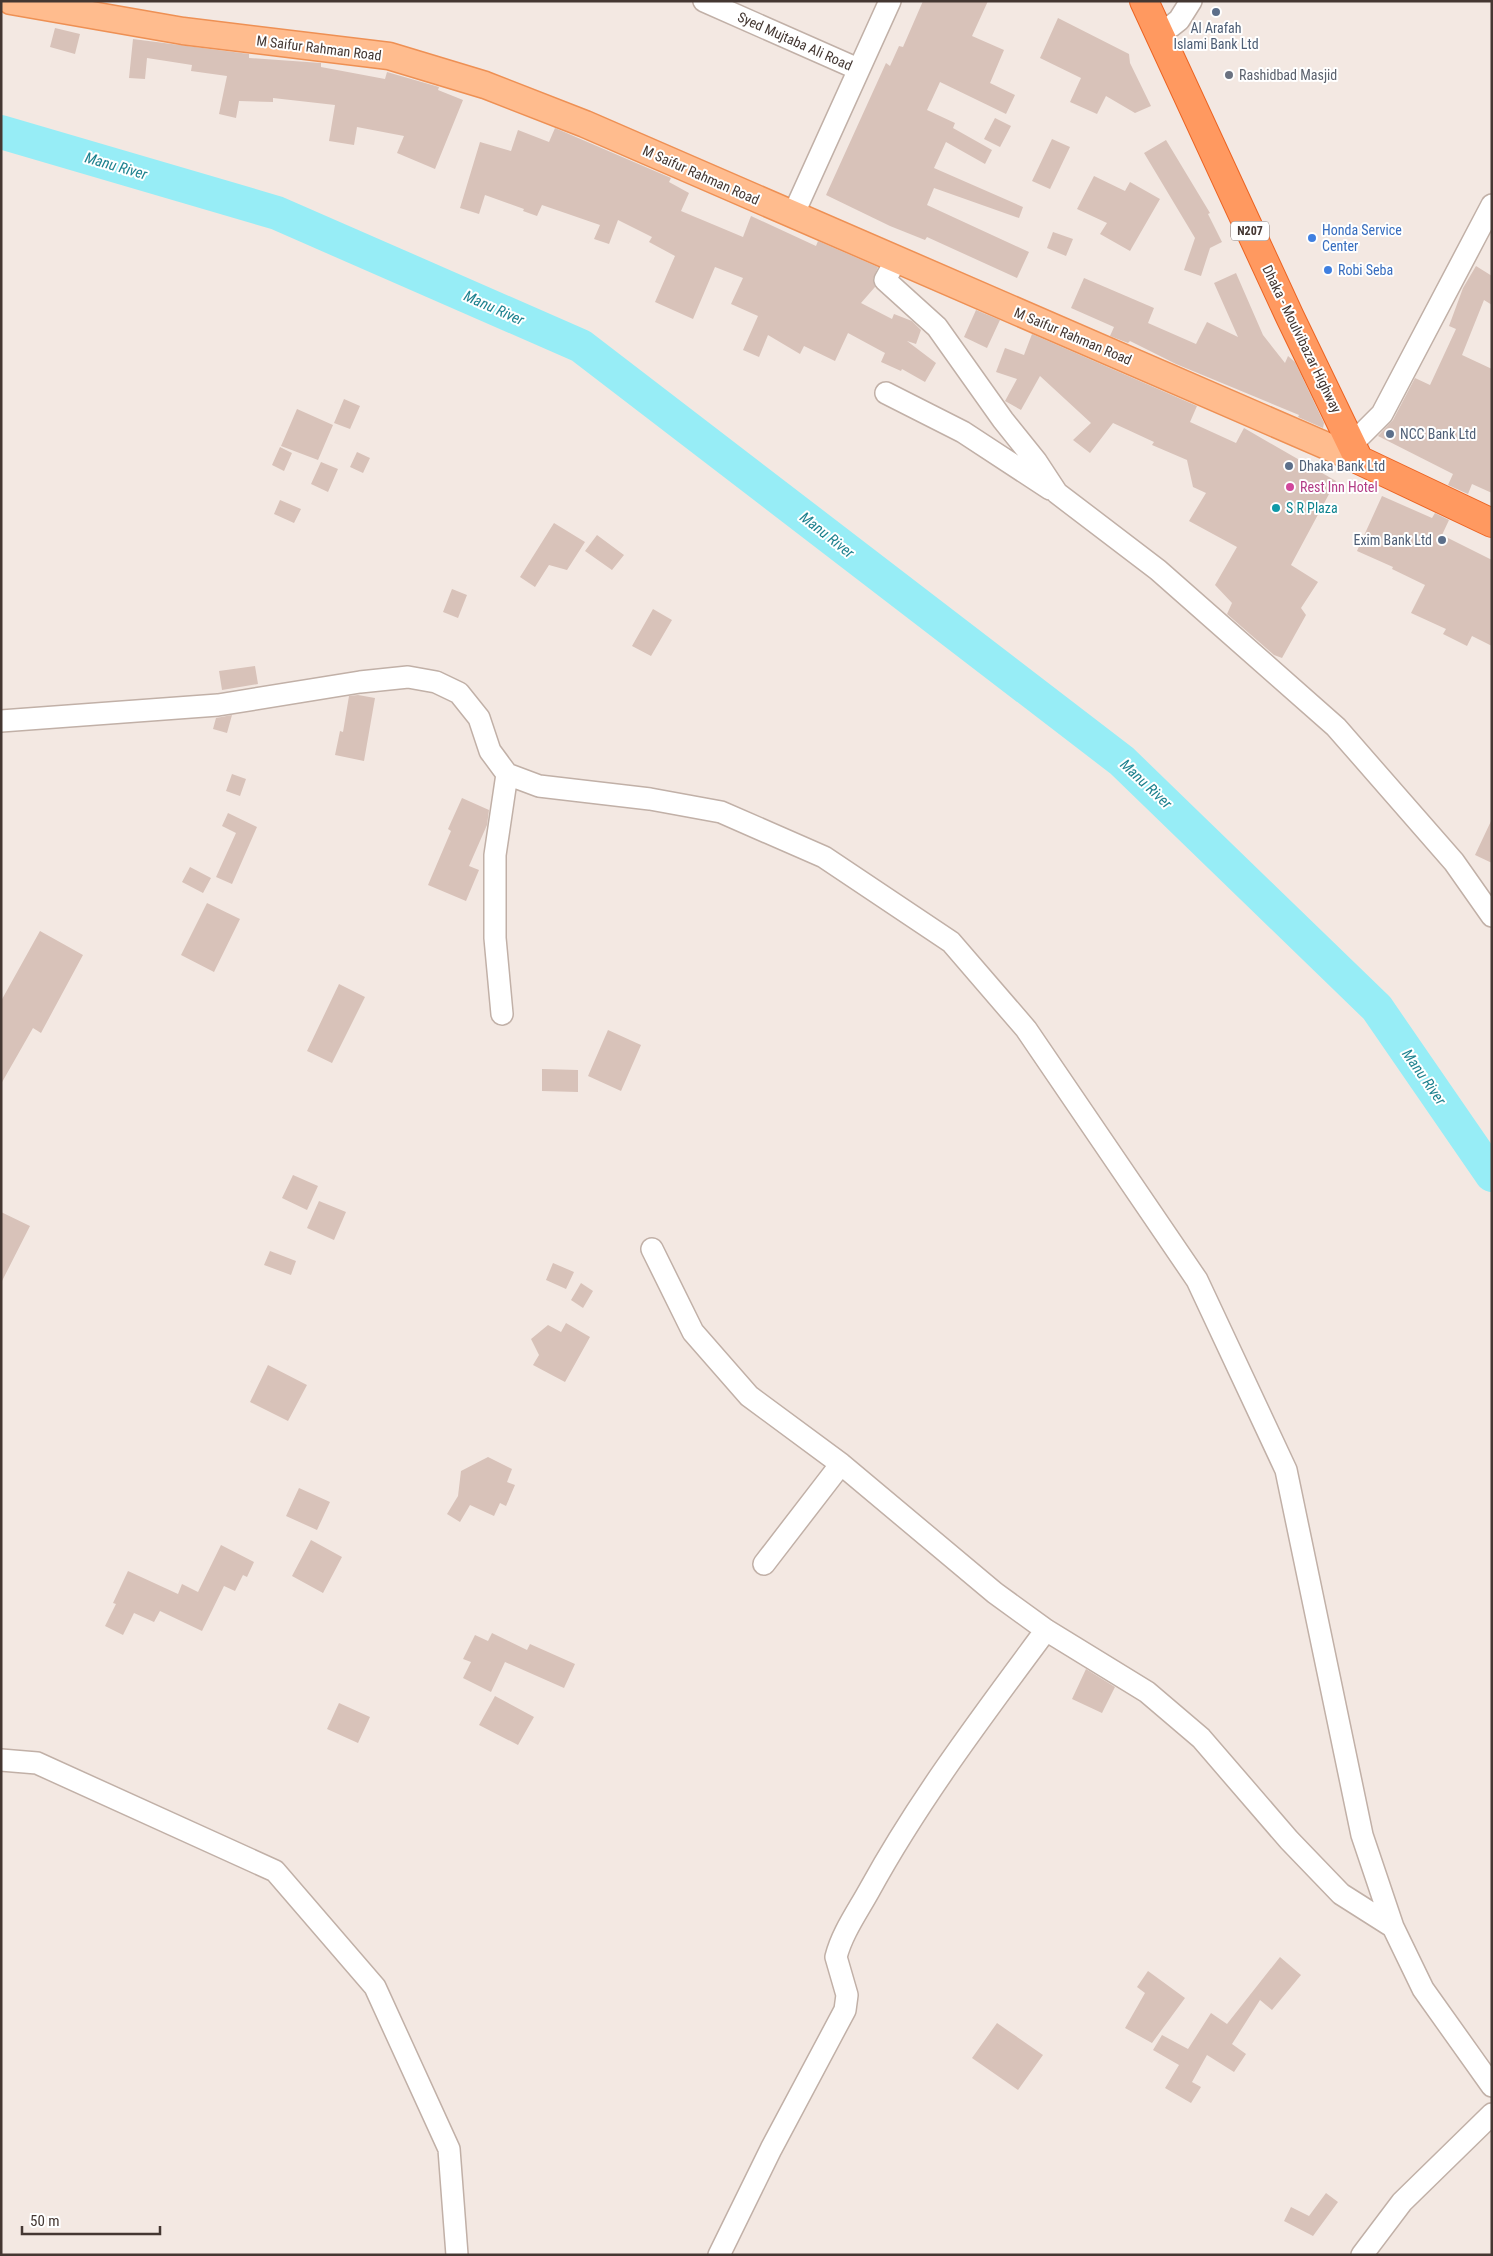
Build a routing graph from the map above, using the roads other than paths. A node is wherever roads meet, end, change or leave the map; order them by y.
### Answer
1 (11, 1) edge
2 (704, 1) edge
3 (890, 1) edge
4 (1144, 1) edge
5 (1191, 1) edge
6 (1160, 35) junction
7 (858, 69) junction
8 (1492, 205) edge
9 (793, 215) junction
10 (896, 260) junction
11 (886, 393) dead end
12 (1356, 451) junction
13 (1056, 494) junction
14 (1492, 522) edge
15 (1, 721) edge
16 (507, 774) junction
17 (1492, 916) edge
18 (502, 1014) dead end
19 (652, 1249) dead end
20 (841, 1464) junction
21 (764, 1564) dead end
22 (1046, 1630) junction
23 (1, 1760) edge
24 (1393, 1927) junction
25 (1492, 2086) edge
26 (1492, 2114) edge
27 (457, 2255) edge
28 (719, 2255) edge
29 (1362, 2255) edge

1 - 9 main road, M Saifur Rahman Road
2 - 7 street, Syed Mujtaba Ali Road
3 - 7 street
4 - 6 highway, Dhaka - Moulvibazar Highway / N207
5 - 6 street
6 - 12 highway, Dhaka - Moulvibazar Highway / N207
7 - 9 street
8 - 12 street
9 - 10 main road, M Saifur Rahman Road
10 - 12 main road, M Saifur Rahman Road
10 - 13 street
11 - 13 street
12 - 14 highway
13 - 17 street
15 - 16 street
16 - 18 street
16 - 24 street
19 - 20 street
20 - 21 street
20 - 22 street
22 - 24 street
22 - 28 street
23 - 27 street
24 - 25 street
26 - 29 street

